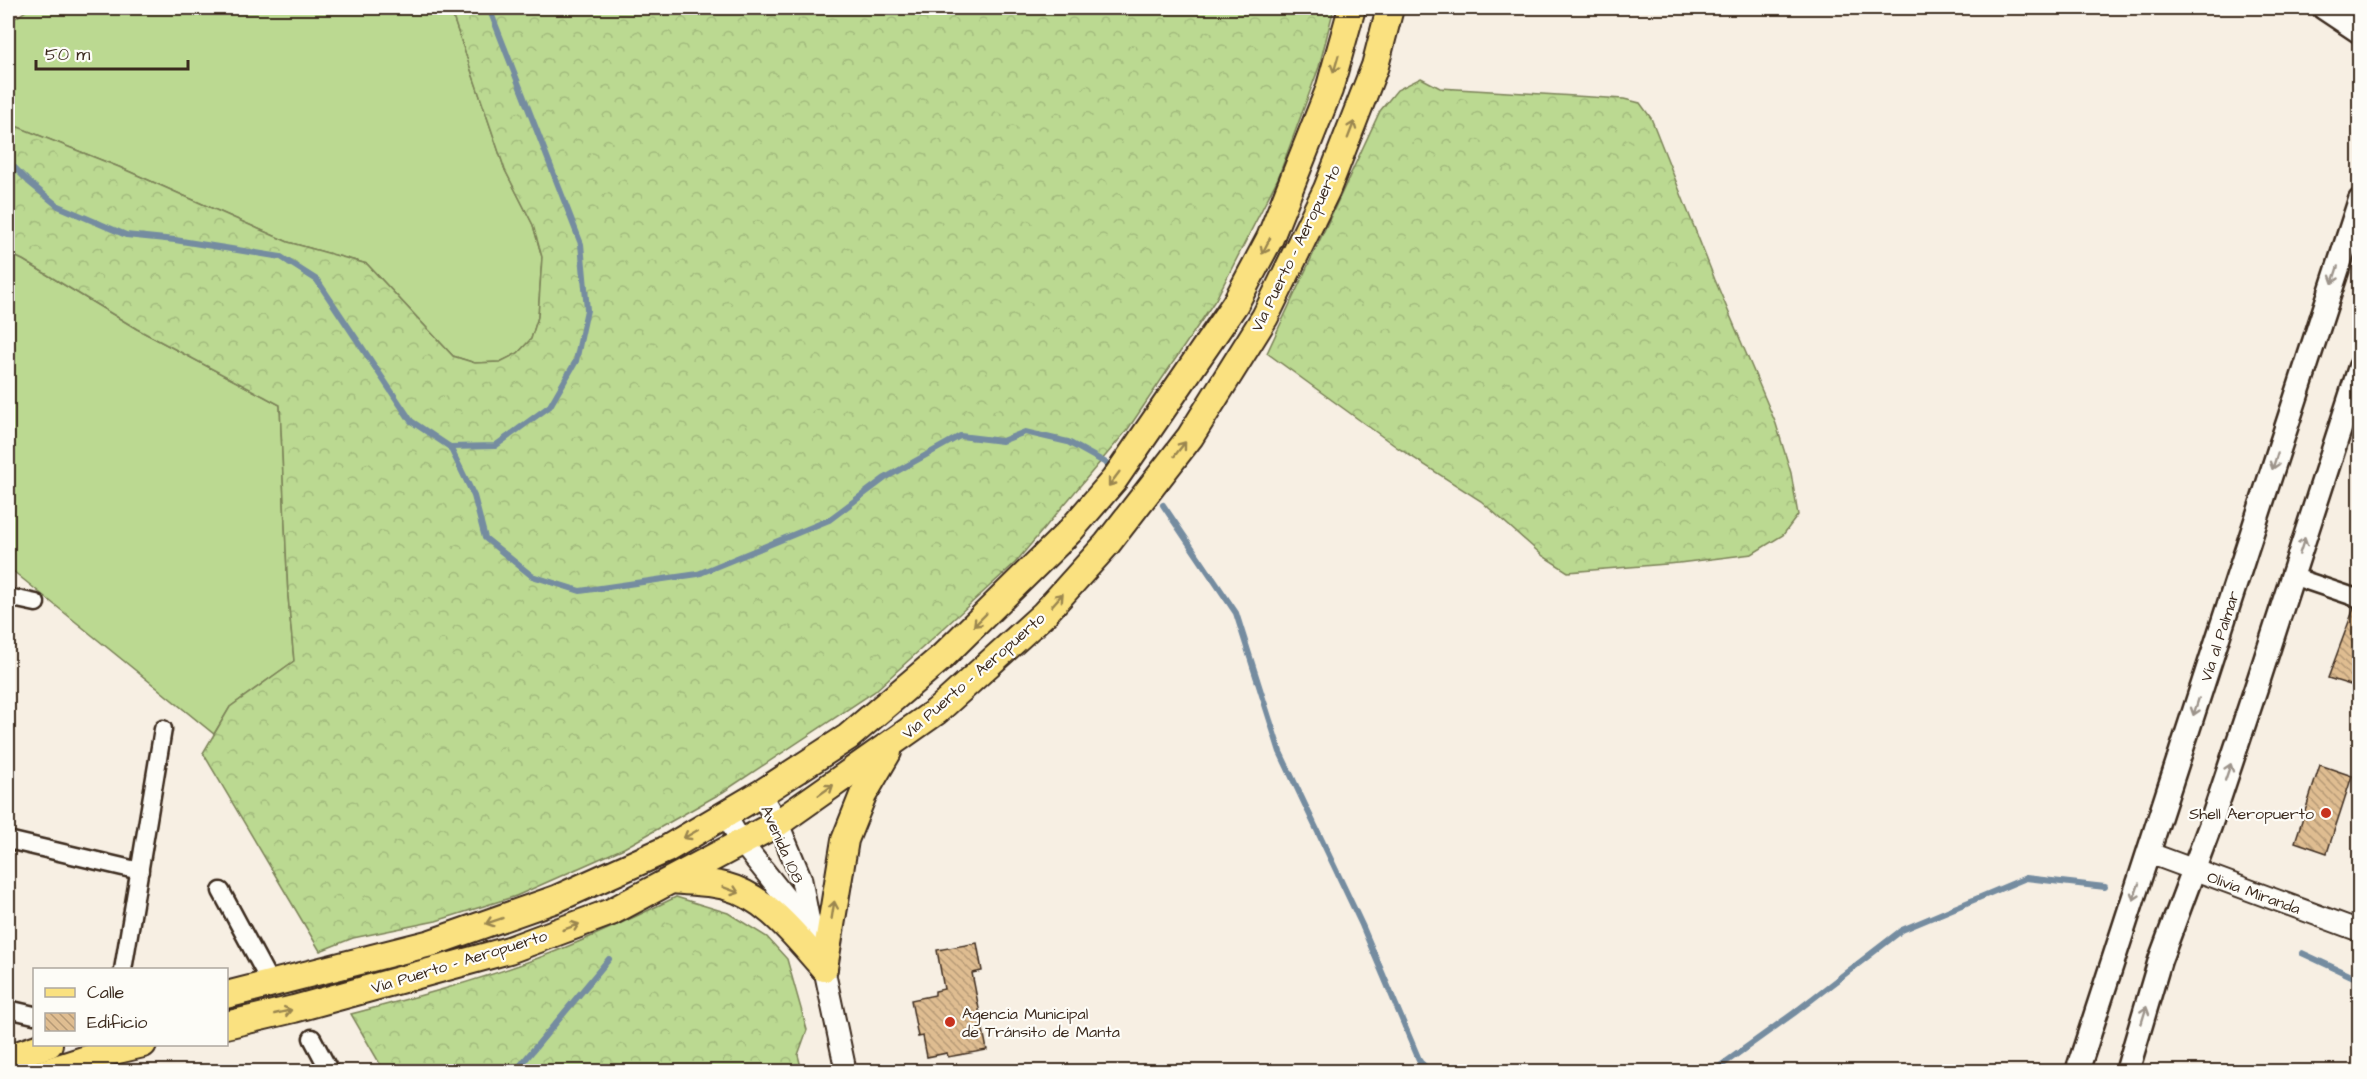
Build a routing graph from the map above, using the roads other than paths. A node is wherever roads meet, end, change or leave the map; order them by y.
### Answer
1 (1352, 8) edge
2 (1390, 8) edge
3 (2324, 8) edge
4 (2360, 32) edge
5 (2360, 200) edge
6 (2360, 367) edge
7 (2292, 576) junction
8 (8, 597) edge
9 (2360, 599) edge
10 (36, 603) dead end
11 (163, 729) dead end
12 (891, 745) junction
13 (760, 794) junction
14 (725, 814) junction
15 (778, 824) junction
16 (8, 840) edge
17 (742, 843) junction
18 (2149, 853) junction
19 (2193, 870) junction
20 (140, 871) junction
21 (674, 880) junction
22 (221, 891) dead end
23 (812, 930) junction
24 (2360, 931) edge
25 (123, 968) edge
26 (824, 968) junction
27 (271, 984) junction
28 (228, 995) edge
29 (8, 1009) edge
30 (33, 1015) edge
31 (228, 1025) edge
32 (312, 1038) dead end
33 (43, 1046) edge
34 (139, 1046) edge
35 (8, 1058) edge
36 (103, 1062) edge
37 (46, 1071) edge
38 (330, 1071) edge
39 (846, 1071) edge
40 (2077, 1071) edge
41 (2127, 1071) edge

1 -> 13 main road, Via Puerto - Aeropuerto
12 -> 2 main road, Via Puerto - Aeropuerto
3 - 4 main road
5 -> 18 main road, Vía al Palmar
7 -> 6 main road
7 - 9 street
19 -> 7 main road
8 - 10 street
11 - 20 street
15 -> 12 main road, Via Puerto - Aeropuerto
26 -> 12 main road
13 - 14 main road, Via Puerto - Aeropuerto
13 - 15 street, Avenida 108
14 - 17 street, Avenida 108
14 -> 27 main road, Via Puerto - Aeropuerto
15 - 17 main road, Via Puerto - Aeropuerto
15 - 23 street, Avenida 108
16 - 20 street
17 - 21 main road, Via Puerto - Aeropuerto
17 - 23 street, Avenida 108
18 - 19 street, Olivia Miranda
18 -> 40 main road, Vía al Palmar
19 - 24 street, Olivia Miranda
41 -> 19 main road
20 - 25 street
21 -> 26 main road
31 -> 21 main road, Via Puerto - Aeropuerto
22 - 27 street
23 - 26 street, Avenida 108
26 - 39 street, Avenida 108
27 - 28 main road, Via Puerto - Aeropuerto
29 - 30 street
32 - 38 street
33 - 35 main road
34 - 36 main road
36 - 37 main road

